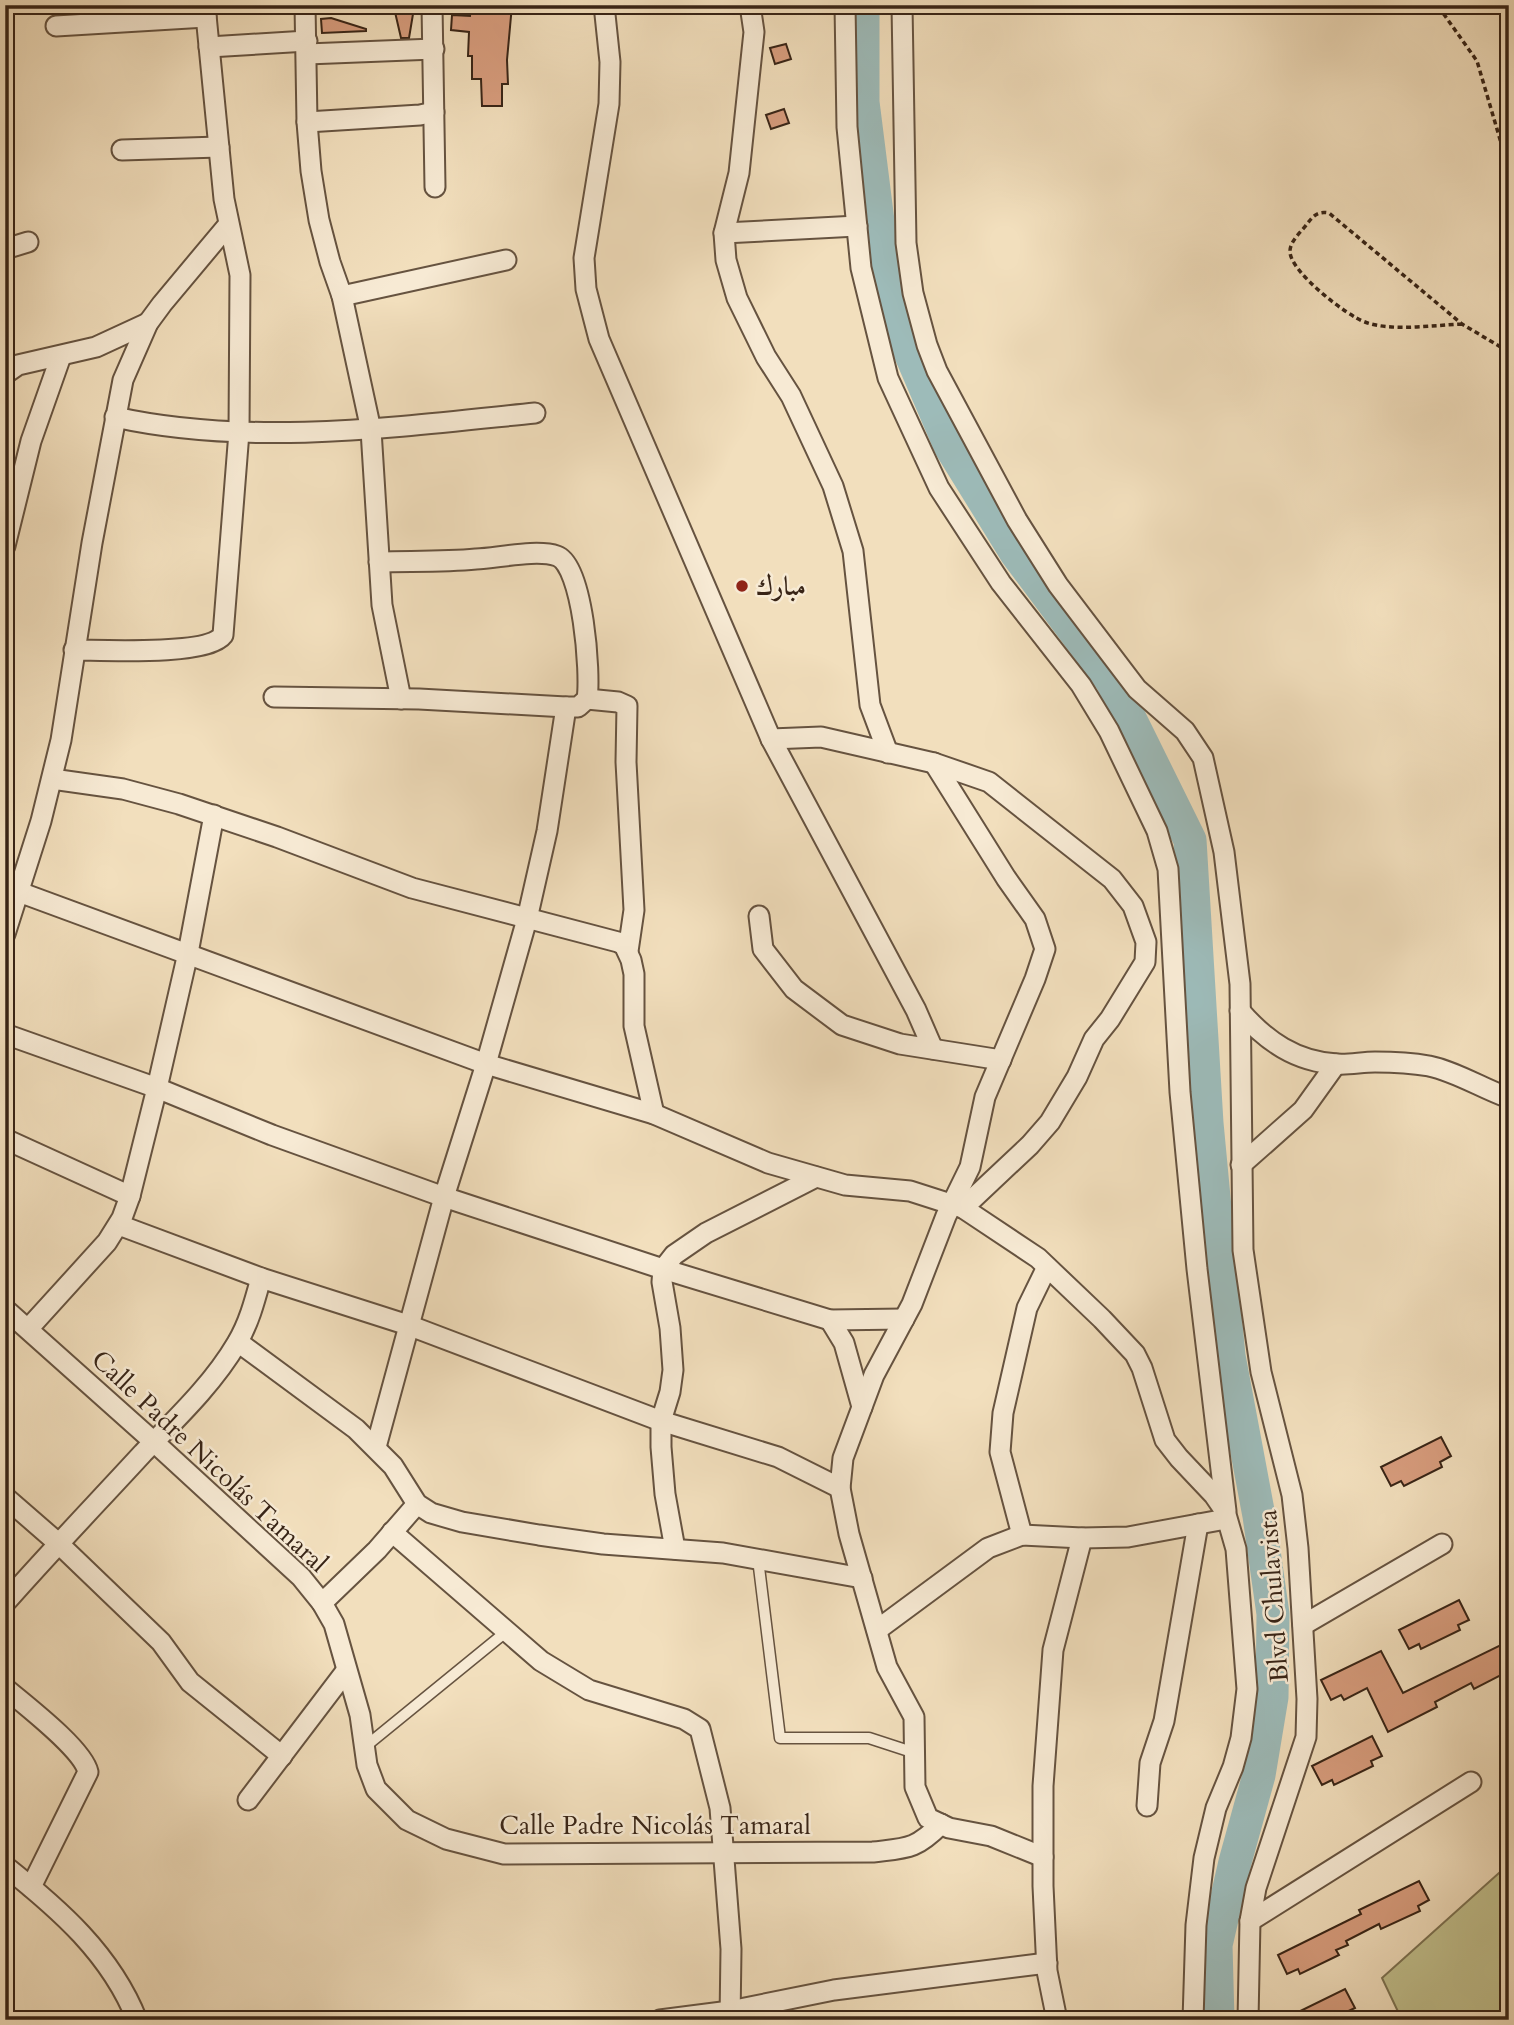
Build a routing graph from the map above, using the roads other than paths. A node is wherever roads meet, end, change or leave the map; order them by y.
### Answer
1 (305, 5) edge
2 (432, 5) edge
3 (604, 5) edge
4 (750, 5) edge
5 (845, 5) edge
6 (902, 5) edge
7 (205, 11) edge
8 (56, 26) dead end
9 (209, 47) junction
10 (307, 48) junction
11 (434, 49) junction
12 (434, 112) junction
13 (307, 122) junction
14 (219, 147) junction
15 (122, 149) dead end
16 (435, 187) dead end
17 (228, 225) junction
18 (857, 226) junction
19 (724, 233) junction
20 (28, 242) dead end
21 (5, 249) edge
22 (506, 260) dead end
23 (342, 296) junction
24 (148, 323) junction
25 (61, 356) junction
26 (5, 374) edge
27 (535, 413) dead end
28 (115, 417) junction
29 (371, 430) junction
30 (239, 432) junction
31 (5, 546) edge
32 (379, 562) junction
33 (74, 650) junction
34 (274, 698) dead end
35 (401, 699) junction
36 (587, 699) junction
37 (566, 707) junction
38 (771, 740) junction
39 (888, 752) junction
40 (934, 763) junction
41 (52, 779) junction
42 (214, 815) junction
43 (19, 892) junction
44 (759, 916) dead end
45 (527, 919) junction
46 (5, 934) edge
47 (628, 951) junction
48 (188, 953) junction
49 (1240, 1011) junction
50 (5, 1034) edge
51 (933, 1049) junction
52 (1001, 1060) junction
53 (485, 1064) junction
54 (1336, 1064) junction
55 (157, 1088) junction
56 (1509, 1098) edge
57 (654, 1114) junction
58 (5, 1139) edge
59 (1241, 1165) junction
60 (816, 1177) junction
61 (130, 1196) junction
62 (444, 1197) junction
63 (958, 1206) junction
64 (119, 1225) junction
65 (1047, 1267) junction
66 (663, 1269) junction
67 (261, 1278) junction
68 (5, 1309) edge
69 (904, 1319) junction
70 (830, 1320) junction
71 (408, 1325) junction
72 (28, 1329) junction
73 (238, 1342) junction
74 (862, 1407) junction
75 (661, 1420) junction
76 (154, 1442) junction
77 (376, 1447) junction
78 (840, 1488) junction
79 (5, 1497) edge
80 (417, 1504) junction
81 (1226, 1518) junction
82 (1198, 1524) junction
83 (392, 1532) junction
84 (1022, 1535) junction
85 (1082, 1538) junction
86 (58, 1543) junction
87 (1442, 1544) dead end
88 (675, 1549) junction
89 (758, 1559) junction
90 (862, 1578) junction
91 (5, 1603) edge
92 (322, 1603) junction
93 (1303, 1625) junction
94 (877, 1630) junction
95 (507, 1631) junction
96 (346, 1671) junction
97 (5, 1688) edge
98 (366, 1746) junction
99 (915, 1753) junction
100 (282, 1756) junction
101 (1471, 1782) dead end
102 (248, 1800) dead end
103 (1147, 1806) dead end
104 (940, 1824) junction
105 (723, 1853) junction
106 (1042, 1857) junction
107 (5, 1866) edge
108 (32, 1887) junction
109 (1250, 1921) junction
110 (1047, 1963) junction
111 (730, 2015) edge
112 (137, 2020) edge
113 (660, 2020) edge
114 (1057, 2020) edge
115 (1193, 2020) edge
116 (1248, 2020) edge

1 - 10 street
2 - 11 street
3 - 38 street
4 - 19 street
5 - 18 street
6 - 49 street, Blvd Chulavista
7 - 8 street
7 - 9 street
9 - 10 street
9 - 14 street
10 - 11 street
10 - 13 street
11 - 12 street
12 - 13 street
12 - 16 street
13 - 23 street
14 - 15 street
14 - 17 street
17 - 24 street
17 - 30 street
18 - 19 street
18 - 81 street
19 - 39 street
20 - 21 street
22 - 23 street
23 - 29 street
24 - 25 street
24 - 28 street
25 - 26 street
25 - 31 street
27 - 29 street
28 - 30 street
28 - 33 street
29 - 30 street
29 - 32 street
30 - 33 street
32 - 35 street
32 - 36 street
33 - 41 street
34 - 35 street
35 - 37 street
36 - 37 street
36 - 47 street
37 - 45 street
38 - 39 street
38 - 51 street
39 - 40 street
40 - 52 street
40 - 63 street
41 - 42 street
41 - 43 street
42 - 45 street
42 - 48 street
43 - 46 street
43 - 48 street
44 - 51 street
45 - 47 street
45 - 53 street
47 - 57 street
48 - 53 street
48 - 55 street
49 - 54 street
49 - 59 street, Blvd Chulavista
50 - 55 street
51 - 52 street
52 - 63 street
53 - 57 street
53 - 62 street
54 - 56 street
54 - 59 street
55 - 61 street
55 - 62 street
57 - 60 street
58 - 61 street
59 - 93 street, Blvd Chulavista
60 - 63 street
60 - 66 street
61 - 64 street
62 - 66 street
62 - 71 street
63 - 65 street
63 - 69 street
64 - 67 street
64 - 72 street
65 - 81 street
65 - 84 street
66 - 70 street
66 - 75 street
67 - 71 street
67 - 73 street
68 - 72 street, Calle Padre Nicolás Tamaral
69 - 70 street
69 - 74 street
70 - 74 street
71 - 75 street
71 - 77 street
72 - 76 street, Calle Padre Nicolás Tamaral
73 - 76 street
73 - 77 street
74 - 78 street
75 - 78 street
75 - 88 street
76 - 86 street
76 - 92 street, Calle Padre Nicolás Tamaral
77 - 80 street
78 - 90 street
79 - 86 street
80 - 83 street
80 - 88 street
81 - 82 street
81 - 115 street
82 - 85 street
82 - 103 street
83 - 92 street
83 - 95 street
84 - 85 street
84 - 94 street
85 - 106 street
86 - 91 street
86 - 100 street
87 - 93 street
88 - 89 street
89 - 90 street
89 - 99 lane
90 - 94 street
92 - 96 street, Calle Padre Nicolás Tamaral
93 - 109 street, Blvd Chulavista
94 - 99 street
95 - 98 lane
95 - 105 street
96 - 98 street, Calle Padre Nicolás Tamaral
96 - 100 street
97 - 108 street
98 - 105 street, Calle Padre Nicolás Tamaral
99 - 104 street
100 - 102 street
101 - 109 street
104 - 105 street, Calle Padre Nicolás Tamaral
104 - 106 street
105 - 111 street
106 - 110 street
107 - 108 street
108 - 112 street
109 - 116 street, Blvd Chulavista
110 - 111 street
110 - 114 street
111 - 113 street

